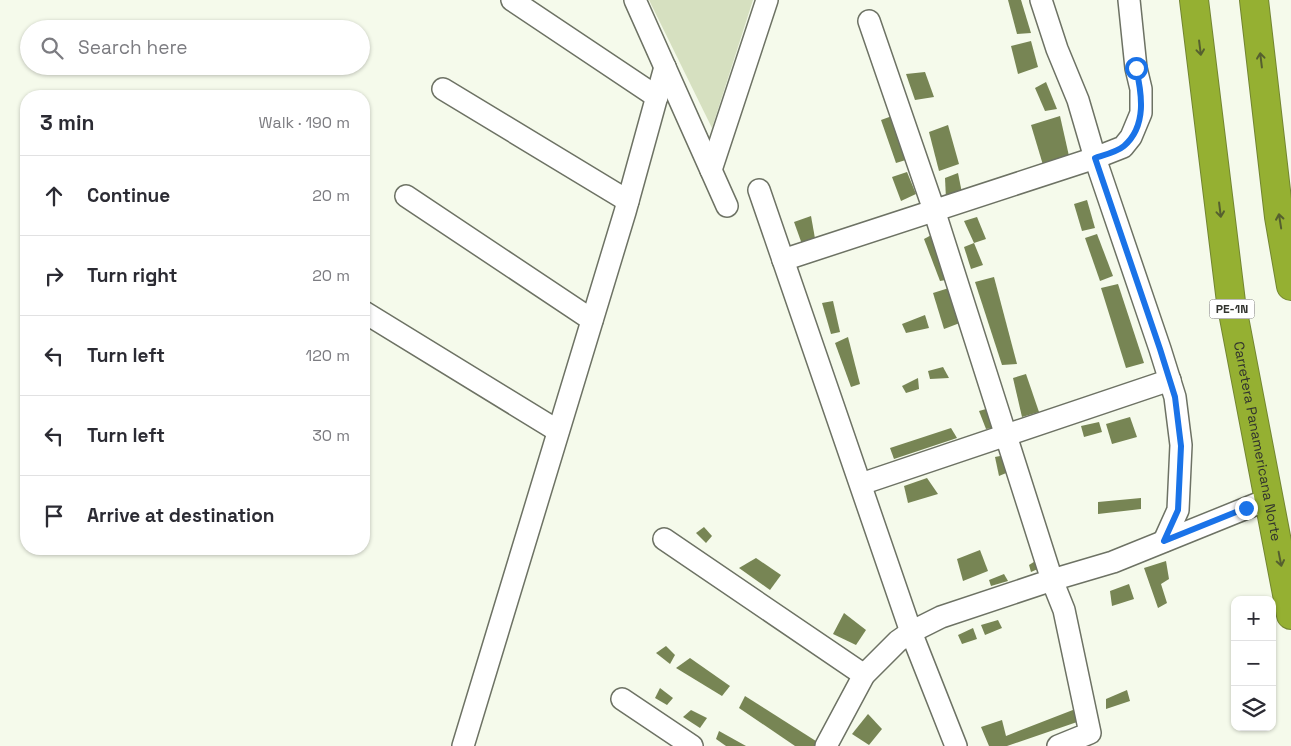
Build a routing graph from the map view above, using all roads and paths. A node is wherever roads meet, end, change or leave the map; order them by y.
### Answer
1 (512, 0) edge
2 (635, 0) edge
3 (767, 0) edge
4 (1041, 0) edge
5 (1129, 0) edge
6 (1194, 0) edge
7 (1254, 0) edge
8 (869, 20) dead end
9 (665, 68) junction
10 (443, 89) dead end
11 (657, 97) junction
12 (1095, 158) junction
13 (711, 170) junction
14 (759, 190) dead end
15 (406, 196) dead end
16 (628, 201) junction
17 (727, 206) dead end
18 (934, 210) junction
19 (784, 260) junction
20 (1291, 286) edge
21 (370, 316) edge
22 (592, 320) junction
23 (1170, 380) junction
24 (558, 431) junction
25 (1006, 436) junction
26 (861, 484) junction
27 (1269, 498) junction
28 (664, 539) dead end
29 (1164, 541) junction
30 (1052, 580) junction
31 (1291, 615) edge
32 (911, 632) junction
33 (864, 675) junction
34 (622, 698) dead end
35 (463, 746) edge
36 (692, 746) edge
37 (826, 746) edge
38 (956, 746) edge
39 (1058, 746) edge

1 - 11 street
2 - 9 street
3 - 13 street
4 - 12 street
5 - 12 street
6 -> 27 highway, Carretera Panamericana Norte / PE-1N
20 -> 7 highway
8 - 18 street
9 - 11 street
9 - 13 street
10 - 16 street
11 - 16 street
12 - 18 street
12 - 23 street
13 - 17 street
14 - 19 street
15 - 22 street
16 - 22 street
18 - 19 street
18 - 25 street
19 - 26 street
21 - 24 street
22 - 24 street
23 - 25 street
23 - 29 street
24 - 35 street
25 - 26 street
25 - 30 street
26 - 32 street
27 - 29 street
27 -> 31 highway, Carretera Panamericana Norte / PE-1N
28 - 33 street
29 - 30 street
30 - 32 street
30 - 39 street
32 - 33 street
32 - 38 street
33 - 37 street
34 - 36 street

